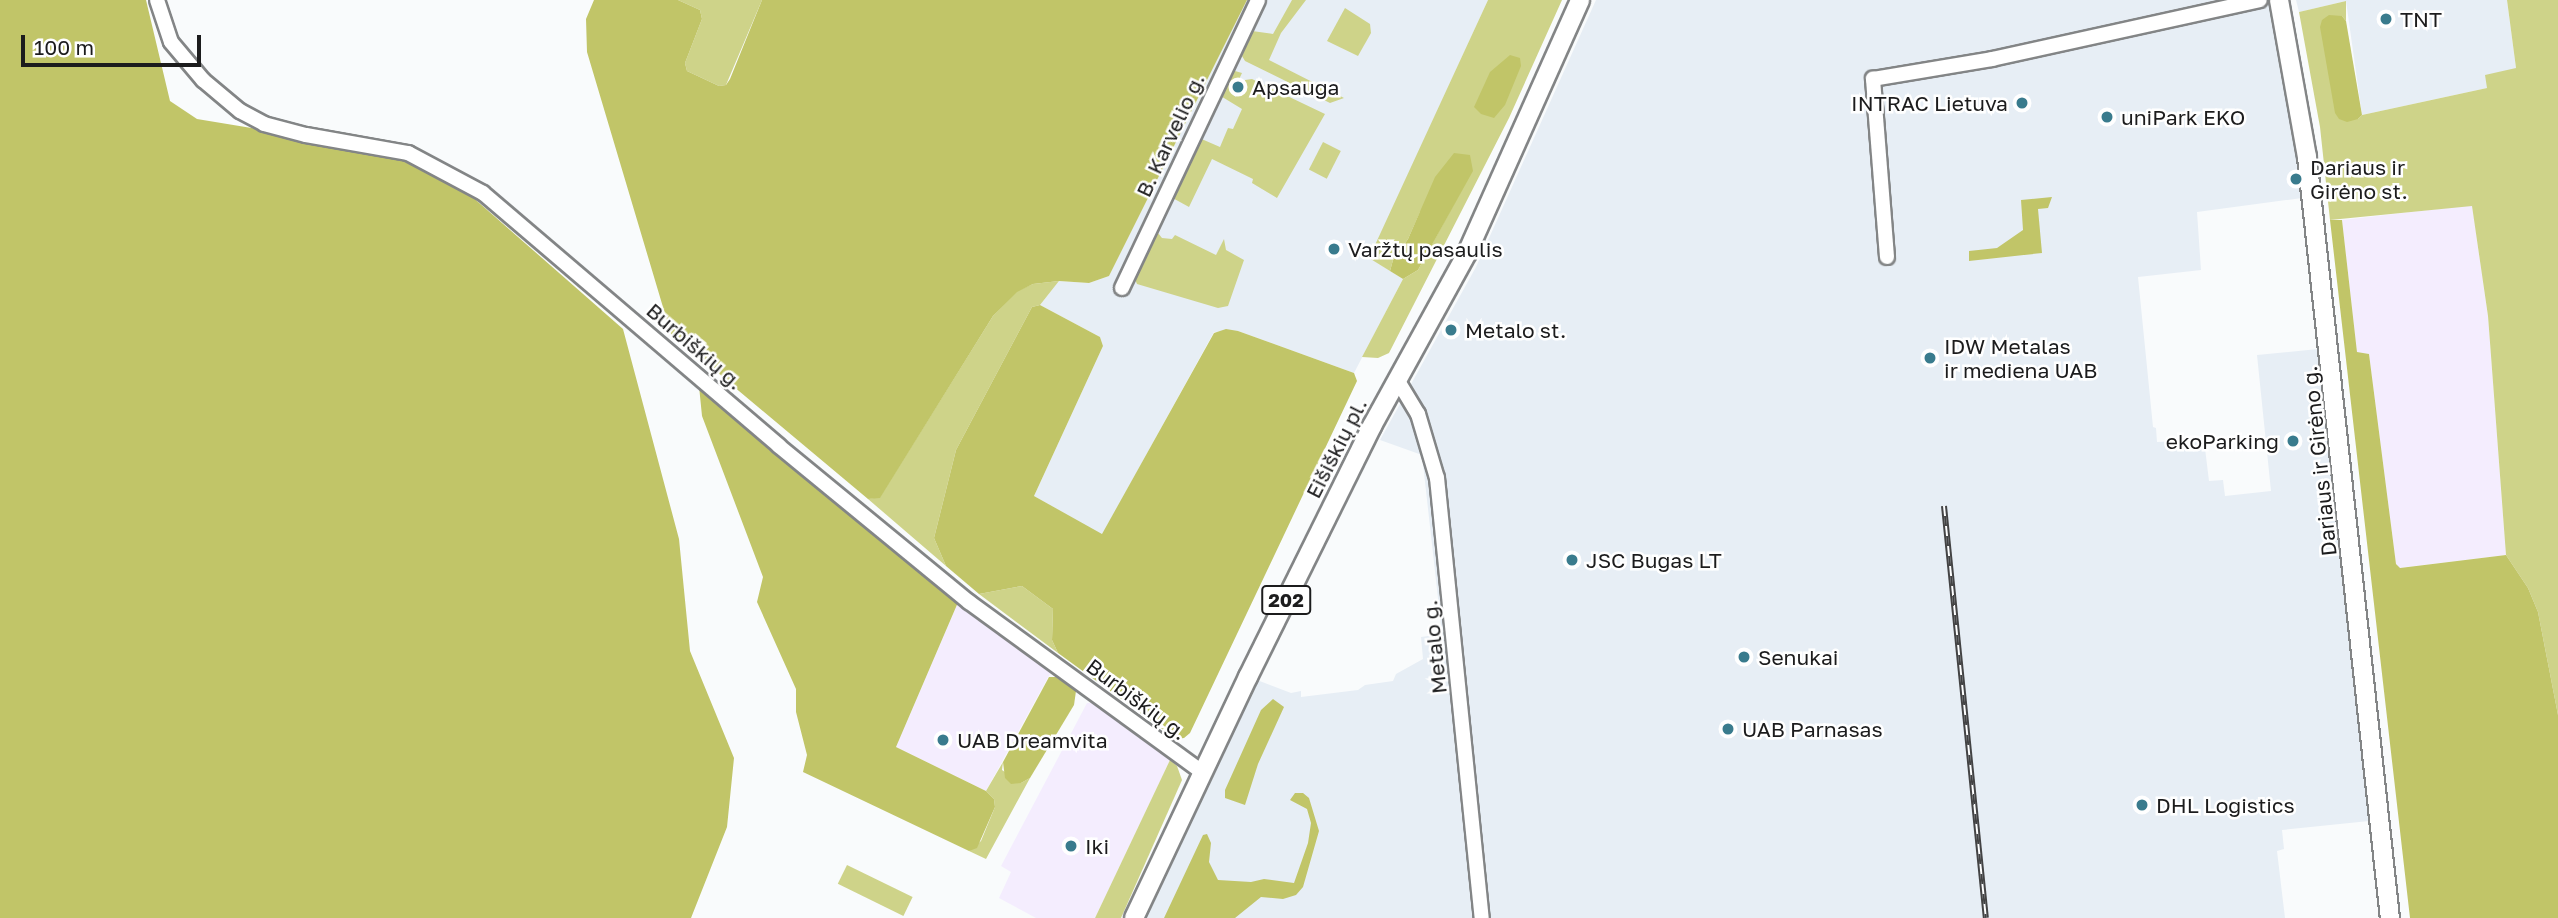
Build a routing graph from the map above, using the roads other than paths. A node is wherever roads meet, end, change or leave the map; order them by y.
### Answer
1 (157, 0) edge
2 (1258, 0) edge
3 (1580, 0) edge
4 (2260, 0) edge
5 (2279, 0) edge
6 (1887, 257) dead end
7 (1122, 288) dead end
8 (1398, 381) junction
9 (1202, 772) junction
10 (1134, 918) edge
11 (1482, 918) edge
12 (2390, 918) edge

1 - 9 street, Burbiškių g.
2 - 7 street, B. Karvelio g.
3 - 8 main road, Eišiškių pl. / 202
4 - 6 street
5 - 12 main road, Dariaus ir Girėno g.
8 - 9 main road, Eišiškių pl. / 202
8 - 11 street, Metalo g.
9 - 10 main road, Eišiškių pl. / 202

